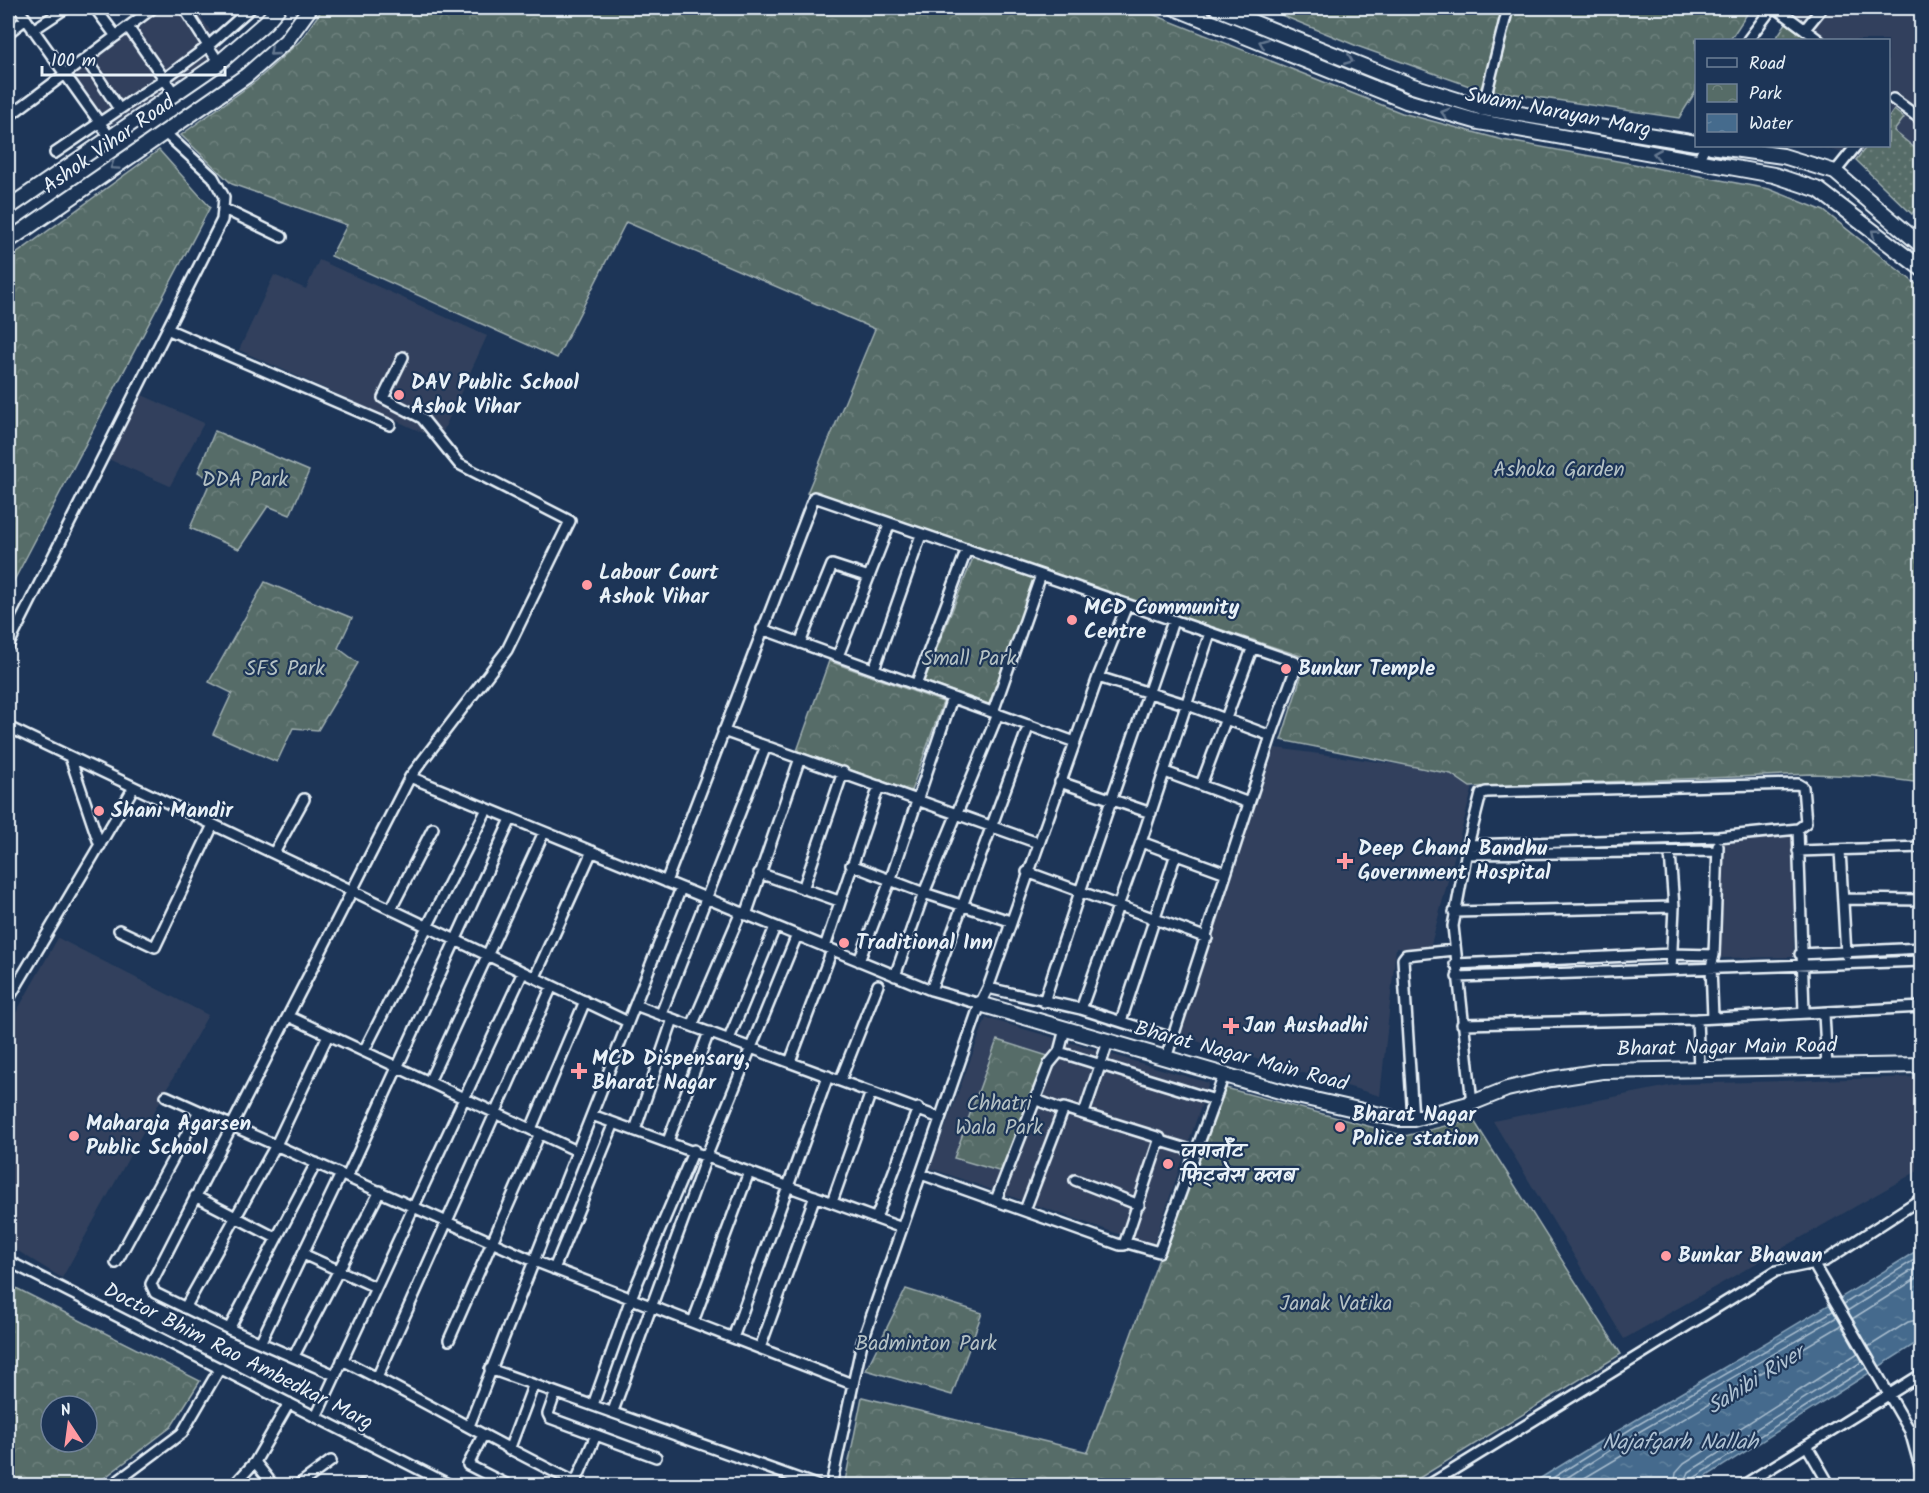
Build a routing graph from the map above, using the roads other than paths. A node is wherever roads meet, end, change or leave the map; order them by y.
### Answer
1 (18, 8) edge
2 (66, 8) edge
3 (95, 8) edge
4 (153, 8) edge
5 (184, 8) edge
6 (251, 8) edge
7 (278, 8) edge
8 (310, 8) edge
9 (1175, 8) edge
10 (1217, 8) edge
11 (1508, 8) edge
12 (1774, 8) edge
13 (1822, 8) edge
14 (26, 19) junction
15 (128, 27) junction
16 (33, 30) junction
17 (1805, 30) junction
18 (8, 33) edge
19 (116, 36) junction
20 (1749, 39) edge
21 (1818, 39) edge
22 (208, 46) junction
23 (86, 59) junction
24 (219, 63) junction
25 (65, 75) junction
26 (164, 79) junction
27 (174, 93) junction
28 (1890, 99) edge
29 (1483, 108) junction
30 (119, 109) junction
31 (8, 117) edge
32 (1922, 120) edge
33 (1479, 122) junction
34 (99, 123) junction
35 (164, 132) junction
36 (109, 136) junction
37 (1695, 143) edge
38 (1705, 147) edge
39 (1718, 147) edge
40 (1855, 147) edge
41 (55, 153) dead end
42 (1698, 161) junction
43 (1835, 172) junction
44 (8, 208) edge
45 (224, 209) junction
46 (282, 237) dead end
47 (8, 241) edge
48 (1922, 246) edge
49 (1922, 269) edge
50 (167, 329) junction
51 (403, 357) dead end
52 (390, 424) dead end
53 (890, 523) junction
54 (921, 535) junction
55 (967, 549) junction
56 (1041, 575) junction
57 (869, 577) junction
58 (1127, 605) junction
59 (1173, 621) junction
60 (762, 629) junction
61 (1210, 633) junction
62 (800, 643) junction
63 (8, 646) edge
64 (1252, 649) junction
65 (838, 656) junction
66 (874, 669) junction
67 (1098, 677) junction
68 (916, 685) junction
69 (1149, 693) junction
70 (952, 698) junction
71 (1188, 705) junction
72 (996, 713) junction
73 (1225, 721) junction
74 (1029, 725) junction
75 (8, 727) edge
76 (723, 731) junction
77 (1271, 736) junction
78 (1074, 742) junction
79 (766, 746) junction
80 (70, 757) junction
81 (800, 758) junction
82 (843, 772) junction
83 (1165, 772) junction
84 (410, 777) junction
85 (1060, 782) junction
86 (1201, 785) junction
87 (879, 786) junction
88 (134, 787) junction
89 (304, 799) dead end
90 (916, 800) junction
91 (1113, 801) junction
92 (1249, 803) junction
93 (487, 809) junction
94 (1151, 813) junction
95 (959, 814) junction
96 (512, 819) junction
97 (213, 825) junction
98 (992, 826) junction
99 (433, 828) dead end
100 (1798, 829) junction
101 (544, 832) junction
102 (1718, 837) junction
103 (1141, 842) junction
104 (1038, 843) junction
105 (100, 846) junction
106 (1922, 847) edge
107 (1467, 849) junction
108 (1840, 850) junction
109 (592, 851) junction
110 (1718, 851) junction
111 (1798, 851) junction
112 (274, 853) junction
113 (1670, 853) junction
114 (1176, 854) junction
115 (851, 865) junction
116 (1028, 872) junction
117 (759, 873) junction
118 (1226, 873) junction
119 (890, 881) junction
120 (666, 882) junction
121 (681, 888) junction
122 (803, 889) junction
123 (352, 891) junction
124 (1078, 891) junction
125 (924, 893) junction
126 (707, 899) junction
127 (1844, 899) junction
128 (1922, 900) edge
129 (839, 901) junction
130 (1118, 904) junction
131 (962, 905) junction
132 (1674, 907) junction
133 (391, 909) junction
134 (1454, 912) junction
135 (743, 914) junction
136 (1156, 917) junction
137 (1010, 921) junction
138 (427, 926) junction
139 (775, 927) junction
140 (119, 930) dead end
141 (797, 935) junction
142 (1207, 938) junction
143 (455, 939) junction
144 (1922, 948) edge
145 (829, 949) junction
146 (1454, 950) junction
147 (1846, 950) junction
148 (1672, 954) junction
149 (1714, 955) junction
150 (489, 956) junction
151 (1800, 959) junction
152 (859, 961) junction
153 (1922, 961) edge
154 (1846, 963) junction
155 (1455, 964) junction
156 (1711, 967) junction
157 (1671, 969) junction
158 (523, 972) junction
159 (895, 976) junction
160 (535, 977) junction
161 (1458, 977) junction
162 (878, 985) dead end
163 (552, 986) junction
164 (988, 988) junction
165 (931, 990) junction
166 (8, 1000) edge
167 (585, 1001) junction
168 (1044, 1002) junction
169 (635, 1005) junction
170 (980, 1005) junction
171 (1922, 1007) edge
172 (1081, 1009) junction
173 (1804, 1012) junction
174 (661, 1014) junction
175 (1824, 1014) junction
176 (288, 1016) junction
177 (1713, 1017) junction
178 (673, 1019) junction
179 (1697, 1019) junction
180 (1121, 1021) junction
181 (628, 1022) junction
182 (1462, 1024) junction
183 (692, 1026) junction
184 (1065, 1029) junction
185 (709, 1032) junction
186 (328, 1035) junction
187 (1172, 1038) junction
188 (729, 1040) junction
189 (1108, 1042) junction
190 (751, 1048) junction
191 (364, 1051) junction
192 (1059, 1052) junction
193 (1166, 1058) junction
194 (790, 1062) junction
195 (1100, 1064) junction
196 (1922, 1065) edge
197 (396, 1067) junction
198 (1827, 1067) junction
199 (1699, 1069) junction
200 (1224, 1075) junction
201 (828, 1076) junction
202 (840, 1081) junction
203 (429, 1082) junction
204 (871, 1092) junction
205 (166, 1096) dead end
206 (462, 1098) junction
207 (1037, 1100) junction
208 (1215, 1100) junction
209 (1472, 1103) junction
210 (918, 1108) junction
211 (1062, 1110) junction
212 (199, 1111) junction
213 (1084, 1113) junction
214 (497, 1114) junction
215 (592, 1114) junction
216 (940, 1118) junction
217 (1413, 1119) junction
218 (614, 1123) junction
219 (231, 1124) junction
220 (635, 1130) junction
221 (535, 1131) junction
222 (668, 1141) junction
223 (1161, 1141) junction
224 (276, 1144) junction
225 (694, 1150) junction
226 (577, 1151) junction
227 (1197, 1152) junction
228 (707, 1155) junction
229 (316, 1163) junction
230 (749, 1172) junction
231 (921, 1174) junction
232 (344, 1175) junction
233 (1075, 1180) dead end
234 (788, 1186) junction
235 (380, 1191) junction
236 (195, 1196) junction
237 (815, 1196) junction
238 (1922, 1198) edge
239 (996, 1200) junction
240 (832, 1202) junction
241 (1139, 1205) junction
242 (412, 1206) junction
243 (1025, 1210) junction
244 (235, 1216) junction
245 (876, 1218) junction
246 (447, 1222) junction
247 (902, 1227) junction
248 (276, 1238) junction
249 (492, 1242) junction
250 (1127, 1243) junction
251 (303, 1254) junction
252 (8, 1261) edge
253 (534, 1261) junction
254 (116, 1263) dead end
255 (1814, 1265) junction
256 (554, 1269) junction
257 (339, 1270) junction
258 (375, 1287) junction
259 (631, 1298) junction
260 (653, 1307) junction
261 (185, 1308) junction
262 (693, 1322) junction
263 (229, 1329) junction
264 (733, 1338) junction
265 (449, 1340) dead end
266 (261, 1341) junction
267 (760, 1348) junction
268 (294, 1356) junction
269 (342, 1360) junction
270 (220, 1368) junction
271 (490, 1369) junction
272 (1922, 1374) edge
273 (335, 1375) junction
274 (377, 1378) junction
275 (852, 1384) junction
276 (533, 1386) junction
277 (555, 1394) junction
278 (1889, 1395) junction
279 (290, 1403) junction
280 (593, 1406) junction
281 (613, 1411) junction
282 (316, 1417) junction
283 (469, 1426) junction
284 (483, 1434) junction
285 (596, 1435) junction
286 (1807, 1446) junction
287 (510, 1450) junction
288 (656, 1457) dead end
289 (331, 1461) dead end
290 (255, 1462) junction
291 (1922, 1474) edge
292 (574, 1484) edge
293 (111, 1485) edge
294 (233, 1485) edge
295 (274, 1485) edge
296 (297, 1485) edge
297 (452, 1485) edge
298 (510, 1485) edge
299 (819, 1485) edge
300 (831, 1485) edge
301 (1427, 1485) edge
302 (1742, 1485) edge
303 (1830, 1485) edge

1 - 14 street
2 - 16 street
3 - 19 street
4 - 15 street
5 - 22 street
6 - 22 street
7 - 24 main road, Ashok Vihar Road
8 -> 35 main road, Ashok Vihar Road
33 -> 9 main road, Swami Narayan Marg
10 -> 29 main road, Swami Narayan Marg
11 - 29 street
12 - 17 street
12 - 20 street
13 - 17 street
14 - 16 street
14 - 18 street
15 - 19 street
15 - 26 street
16 - 25 street
17 - 21 street
19 - 23 street
22 - 24 street
22 - 26 street
23 - 25 street
23 - 30 street
24 - 27 main road, Ashok Vihar Road
25 - 31 street
25 - 34 street
26 - 27 street
26 - 30 street
27 - 36 main road, Ashok Vihar Road
28 - 32 street
29 - 33 street
29 - 37 main road, Swami Narayan Marg
30 - 34 street
42 -> 33 main road, Swami Narayan Marg
34 - 36 street
34 - 41 street
35 - 45 street
35 -> 47 main road, Ashok Vihar Road
36 - 44 main road, Ashok Vihar Road
38 - 42 street
39 - 43 main road
40 - 43 street
49 -> 42 main road, Swami Narayan Marg
43 - 48 main road
45 - 46 street
45 - 50 street
50 - 52 street
50 - 63 street
51 - 84 street
53 - 54 street
53 - 57 street
53 - 60 street
54 - 55 street
54 - 66 street
55 - 56 street
55 - 68 street
56 - 58 street
56 - 72 street
57 - 62 street
57 - 65 street
58 - 59 street
58 - 67 street
59 - 61 street
59 - 69 street
60 - 62 street
60 - 76 street
61 - 64 street
61 - 71 street
62 - 65 street
64 - 73 street
64 - 77 street
65 - 66 street
66 - 68 street
67 - 69 street
67 - 78 street
68 - 70 street
69 - 71 street
69 - 91 street
70 - 72 street
70 - 90 street
71 - 73 street
71 - 83 street
72 - 74 street
72 - 95 street
73 - 77 street
73 - 86 street
74 - 78 street
74 - 98 street
75 - 80 street
76 - 79 street
76 - 120 street
77 - 92 street
78 - 85 street
79 - 81 street
79 - 126 street
80 - 88 street
80 - 105 street
81 - 82 street
81 - 117 street
82 - 87 street
82 - 122 street
83 - 86 street
83 - 94 street
84 - 93 street
84 - 123 street
85 - 91 street
85 - 104 street
86 - 92 street
87 - 90 street
87 - 115 street
88 - 97 street
88 - 105 street
89 - 112 street
90 - 95 street
90 - 119 street
91 - 94 street
91 - 124 street
92 - 118 street
93 - 96 street
93 - 138 street
94 - 103 street
95 - 98 street
95 - 125 street
96 - 101 street
96 - 143 street
97 - 112 street
97 - 140 street
98 - 104 street
98 - 131 street
99 - 133 street
100 - 102 street
100 - 107 street
100 - 111 street
101 - 109 street
101 - 150 street
102 - 107 street
102 - 110 street
103 - 114 street
103 - 130 street
104 - 116 street
105 - 166 street
106 - 108 street
107 - 113 street
107 - 134 street
108 - 111 street
108 - 127 street
109 - 120 street
109 - 160 street
110 - 113 street
110 - 149 street
111 - 151 street
112 - 123 street
113 - 132 street
114 - 118 street
114 - 136 street
115 - 119 street
115 - 129 street
116 - 124 street
116 - 137 street
117 - 122 street
117 - 135 street
118 - 142 street
119 - 125 street
119 - 152 street
120 - 121 street
121 - 126 street
121 - 169 street
122 - 129 street
123 - 133 street
123 - 176 street
124 - 130 street
124 - 168 street
125 - 131 street
125 - 159 street
126 - 135 street
126 - 174 street
127 - 128 street
127 - 147 street
129 - 145 street
130 - 136 street
130 - 172 street
131 - 137 street
131 - 165 street
132 - 134 street
132 - 148 street
133 - 138 street
134 - 146 street
135 - 139 street
135 - 183 street
136 - 142 street
136 - 180 street
137 - 164 street
138 - 143 street
138 - 191 street
139 - 141 street
139 - 188 street
141 - 145 street
141 - 190 street
142 - 187 street
143 - 150 street
143 - 197 street
144 - 147 street
145 - 152 street
145 - 194 street
146 - 155 street
146 - 217 street
147 - 151 street
147 - 154 street
148 - 149 street
148 - 155 street
148 - 157 street
149 - 156 street
150 - 158 street
150 - 203 street
151 - 154 street
151 - 156 street
151 - 173 street
152 - 159 street
153 - 154 street
155 - 161 street
156 - 157 street
156 - 177 street
157 - 161 street
158 - 160 street
158 - 206 street
159 - 165 street
160 - 163 street
161 - 182 street
162 - 202 street
163 - 167 street
163 - 214 street
164 - 168 street
164 - 170 street
165 - 170 street
167 - 181 street
167 - 221 street
168 - 172 street
169 - 174 street
169 - 181 street
170 - 184 main road, Bharat Nagar Main Road
170 - 216 street
171 - 175 street
172 - 180 street
173 - 175 street
173 - 177 street
174 - 178 street
175 - 198 street
176 - 186 street
176 - 219 street
177 - 179 street
178 - 183 street
178 - 220 street
179 - 182 street
179 - 199 street
180 - 187 street
181 - 215 street
182 - 209 street
183 - 185 street
184 - 189 main road, Bharat Nagar Main Road
184 - 192 street
185 - 188 street
185 - 222 street
186 - 191 street
186 - 224 street
187 - 193 street
188 - 190 street
189 - 193 main road, Bharat Nagar Main Road
189 - 195 street
190 - 194 street
190 - 228 street
191 - 197 street
192 - 195 street
192 - 207 street
193 - 200 main road, Bharat Nagar Main Road
194 - 201 street
195 - 208 street
195 - 213 street
196 - 198 main road, Bharat Nagar Main Road
197 - 203 street
197 - 232 street
198 - 199 main road, Bharat Nagar Main Road
199 - 209 main road, Bharat Nagar Main Road
200 - 208 street
200 - 217 main road, Bharat Nagar Main Road
201 - 202 street
201 - 234 street
202 - 204 street
203 - 206 street
204 - 210 street
204 - 240 street
205 - 212 street
206 - 214 street
206 - 242 street
207 - 211 street
207 - 239 street
208 - 227 street
209 - 217 main road, Bharat Nagar Main Road
210 - 216 street
210 - 245 street
211 - 213 street
211 - 243 street
212 - 219 street
212 - 254 street
213 - 223 street
214 - 221 street
214 - 246 street
215 - 218 street
215 - 226 street
216 - 231 street
218 - 220 street
218 - 256 street
219 - 224 street
219 - 236 street
220 - 222 street
221 - 226 street
221 - 249 street
222 - 225 street
223 - 227 street
223 - 241 street
224 - 229 street
224 - 244 street
225 - 228 street
225 - 259 street
226 - 253 street
227 - 250 street
228 - 230 street
228 - 260 street
229 - 232 street
229 - 248 street
230 - 234 street
230 - 262 street
231 - 239 street
231 - 247 street
232 - 235 street
232 - 251 street
233 - 241 street
234 - 237 street
234 - 264 street
235 - 242 street
235 - 257 street
236 - 244 street
236 - 261 street
237 - 240 street
237 - 267 street
238 - 255 street
239 - 243 street
240 - 245 street
241 - 250 street
242 - 246 street
242 - 258 street
243 - 250 street
244 - 248 street
244 - 261 street
245 - 247 street
246 - 249 street
246 - 274 street
247 - 275 street
248 - 263 street
249 - 253 street
249 - 265 street
251 - 257 street
251 - 266 street
252 - 270 street, Doctor Bhim Rao Ambedkar Marg
253 - 256 street
253 - 271 street
255 - 278 street
255 - 301 street
256 - 259 street
257 - 258 street
257 - 268 street
258 - 269 street
259 - 260 street
259 - 280 street
260 - 262 street
260 - 281 street
261 - 263 street
262 - 264 street
263 - 266 street
264 - 267 street
266 - 268 street
267 - 275 street
268 - 273 street
269 - 273 street
269 - 274 street
270 - 279 street, Doctor Bhim Rao Ambedkar Marg
270 - 293 street
271 - 276 street
271 - 283 street
272 - 278 street
273 - 282 street
274 - 283 street
275 - 300 street
276 - 277 street
276 - 287 street
277 - 280 street
277 - 285 street
278 - 286 street
278 - 291 street
279 - 282 street, Doctor Bhim Rao Ambedkar Marg
279 - 290 street
280 - 281 street
281 - 299 street
282 - 297 street, Doctor Bhim Rao Ambedkar Marg
283 - 284 street
284 - 287 street
284 - 298 street
285 - 288 street
285 - 292 street
286 - 302 street
286 - 303 street
287 - 292 street
289 - 296 street
290 - 294 street
290 - 295 street

